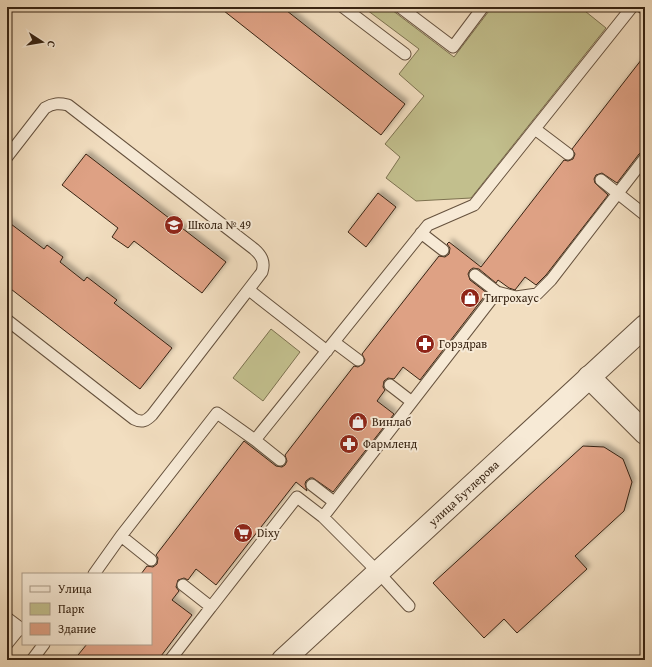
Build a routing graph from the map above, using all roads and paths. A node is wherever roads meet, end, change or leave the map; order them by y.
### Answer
1 (343, 7) edge
2 (400, 7) edge
3 (483, 7) edge
4 (632, 7) edge
5 (642, 7) edge
6 (645, 10) edge
7 (405, 54) dead end
8 (535, 128) junction
9 (568, 154) dead end
10 (7, 157) edge
11 (645, 158) edge
12 (601, 180) dead end
13 (618, 193) junction
14 (645, 215) edge
15 (421, 233) junction
16 (443, 250) dead end
17 (475, 275) dead end
18 (248, 290) junction
19 (497, 292) junction
20 (7, 320) edge
21 (645, 326) edge
22 (334, 342) junction
23 (327, 351) junction
24 (358, 360) dead end
25 (589, 377) junction
26 (390, 385) dead end
27 (412, 402) junction
28 (645, 433) edge
29 (255, 440) junction
30 (280, 460) dead end
31 (312, 485) dead end
32 (334, 502) junction
33 (323, 517) junction
34 (121, 536) junction
35 (151, 560) dead end
36 (378, 572) junction
37 (95, 573) edge
38 (183, 585) dead end
39 (409, 606) dead end
40 (211, 607) junction
41 (7, 618) edge
42 (21, 629) edge
43 (7, 644) edge
44 (42, 645) edge
45 (32, 660) edge
46 (170, 660) edge
47 (283, 660) edge

1 - 7 lane
2 - 3 lane
4 - 8 lane
5 - 6 lane
8 - 9 lane
8 - 15 lane
10 - 18 lane
11 - 13 lane
12 - 13 lane
13 - 14 lane
13 - 19 lane
15 - 16 lane
15 - 22 lane
17 - 19 lane
18 - 20 lane
18 - 23 lane
19 - 27 lane
21 - 25 street, улица Бутлерова
22 - 23 lane
22 - 24 lane
23 - 29 lane
25 - 28 street
25 - 36 street, улица Бутлерова
26 - 27 lane
27 - 32 lane
29 - 30 lane
29 - 34 lane
31 - 32 lane
32 - 33 lane
33 - 36 lane
33 - 40 lane
34 - 35 lane
34 - 37 lane
36 - 39 lane
36 - 47 street, улица Бутлерова
38 - 40 lane
40 - 46 lane
41 - 42 lane
42 - 43 lane
44 - 45 lane

